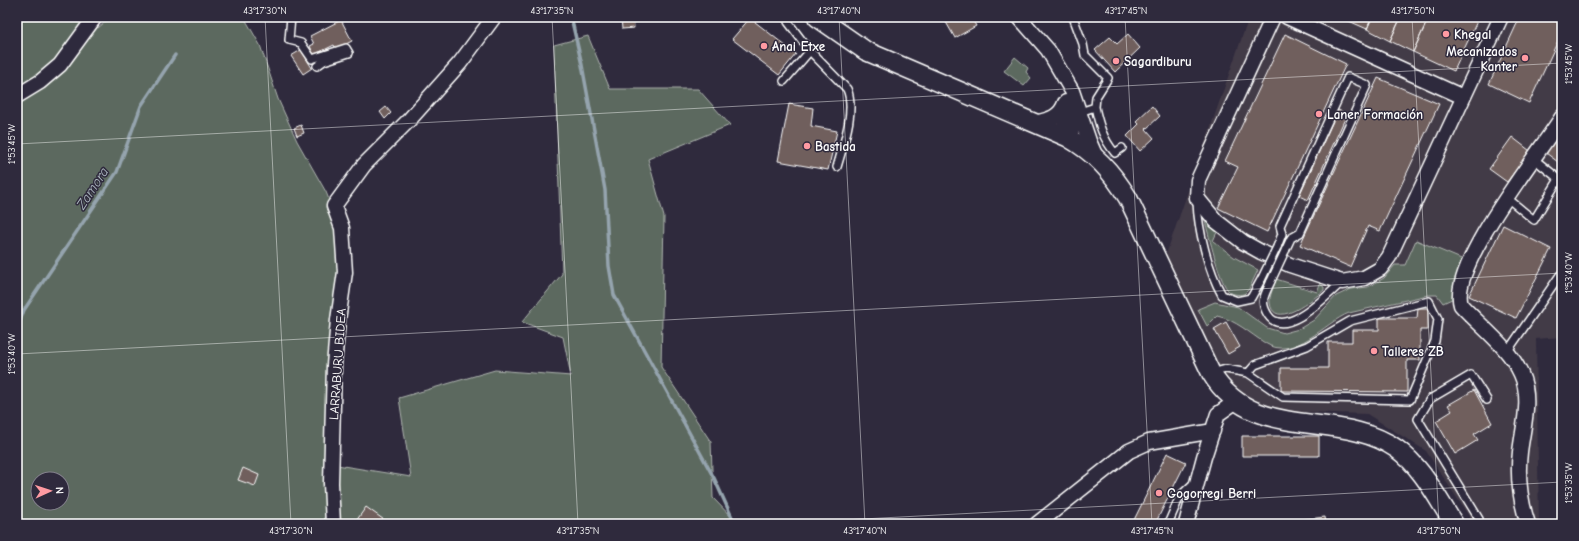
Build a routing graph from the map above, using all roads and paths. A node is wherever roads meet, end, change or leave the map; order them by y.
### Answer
1 (95, 17) edge
2 (291, 17) edge
3 (494, 17) edge
4 (788, 17) edge
5 (817, 17) edge
6 (1019, 17) edge
7 (1073, 17) edge
8 (1273, 17) edge
9 (1287, 17) edge
10 (1501, 17) edge
11 (810, 51) junction
12 (317, 66) dead end
13 (784, 81) dead end
14 (17, 96) edge
15 (1463, 97) junction
16 (1075, 105) junction
17 (1095, 107) junction
18 (1562, 117) edge
19 (1034, 123) junction
20 (1067, 137) junction
21 (1122, 148) dead end
22 (1096, 157) junction
23 (1534, 159) junction
24 (837, 166) dead end
25 (1506, 197) junction
26 (1197, 198) junction
27 (1282, 234) junction
28 (1291, 238) junction
29 (1560, 275) dead end
30 (1342, 282) junction
31 (1507, 352) junction
32 (1211, 373) junction
33 (1248, 373) junction
34 (1487, 400) dead end
35 (1235, 402) junction
36 (1212, 431) junction
37 (1197, 480) junction
38 (333, 524) edge
39 (1037, 524) edge
40 (1168, 524) edge
41 (1186, 524) edge
42 (1454, 524) edge
43 (1480, 524) edge
44 (1528, 524) edge

1 - 14 street
2 - 12 lane
3 - 38 street, LARRABURU BIDEA
4 - 11 lane
5 - 19 street
6 - 16 street
7 - 17 lane
8 - 26 street
9 - 15 street
10 - 15 street
11 - 13 lane
11 - 24 lane
15 - 30 street
16 - 17 lane
16 - 19 street
16 - 20 street
16 - 22 street
17 - 21 lane
18 - 23 street
19 - 20 street
20 - 22 street
22 - 32 street
23 - 25 street
23 - 25 lane
25 - 31 street
26 - 27 lane, bridge
26 - 30 street
27 - 28 lane
27 - 28 lane
28 - 30 lane, bridge
29 - 31 lane
31 - 44 street
32 - 33 lane
32 - 35 street
33 - 33 lane
34 - 43 lane
35 - 36 street
35 - 42 street
36 - 37 street
36 - 39 street
37 - 40 lane
37 - 41 street

